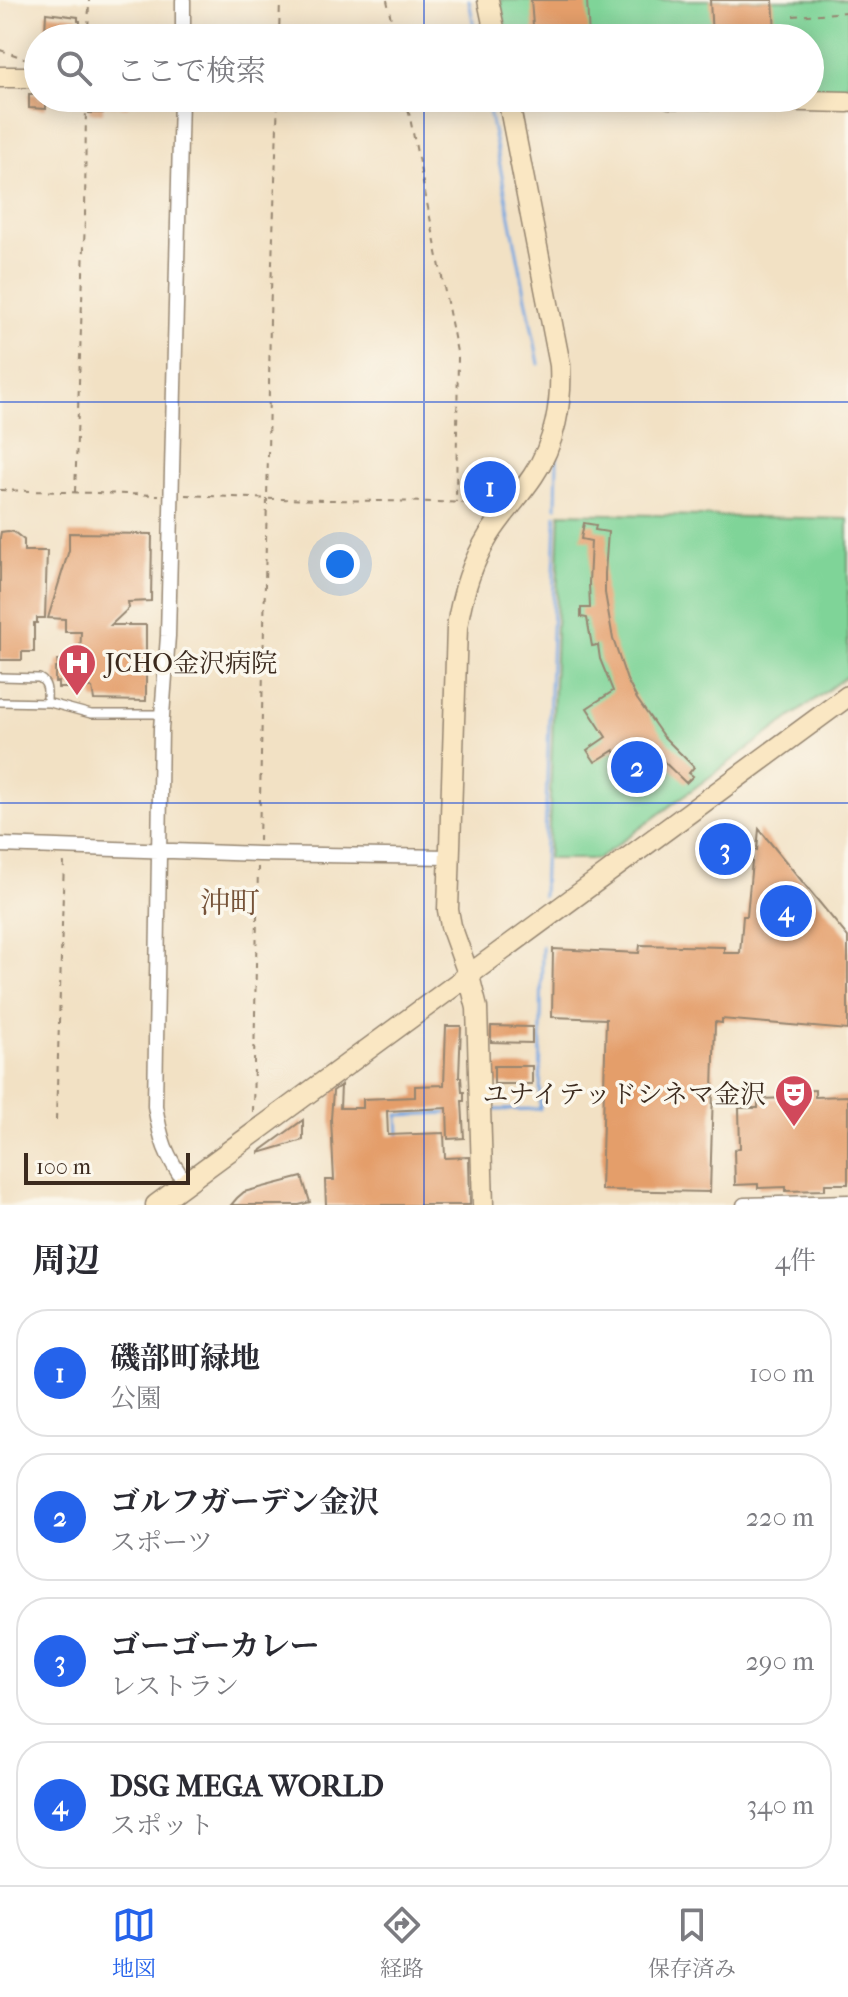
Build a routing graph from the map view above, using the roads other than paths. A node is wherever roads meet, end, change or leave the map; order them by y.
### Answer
1 (183, 0) edge
2 (488, 0) edge
3 (183, 24) edge
4 (493, 24) edge
5 (24, 72) edge
6 (0, 77) edge
7 (824, 101) edge
8 (848, 102) edge
9 (181, 112) edge
10 (511, 112) edge
11 (0, 677) edge
12 (848, 696) edge
13 (0, 702) edge
14 (47, 703) junction
15 (162, 714) junction
16 (0, 845) edge
17 (160, 851) junction
18 (449, 857) junction
19 (469, 976) junction
20 (186, 1183) junction
21 (848, 1202) edge
22 (822, 1204) edge
23 (156, 1205) edge
24 (483, 1205) edge
25 (744, 1205) edge

1 - 3 street
2 - 4 street
5 - 6 street
7 - 8 street
9 - 15 street
10 - 18 street
11 - 14 lane
12 - 19 street
13 - 14 lane
14 - 15 lane
15 - 17 street
16 - 17 street
17 - 18 street
17 - 20 street
18 - 19 street
19 - 20 street
19 - 24 street
20 - 23 street
21 - 22 street
22 - 25 street

